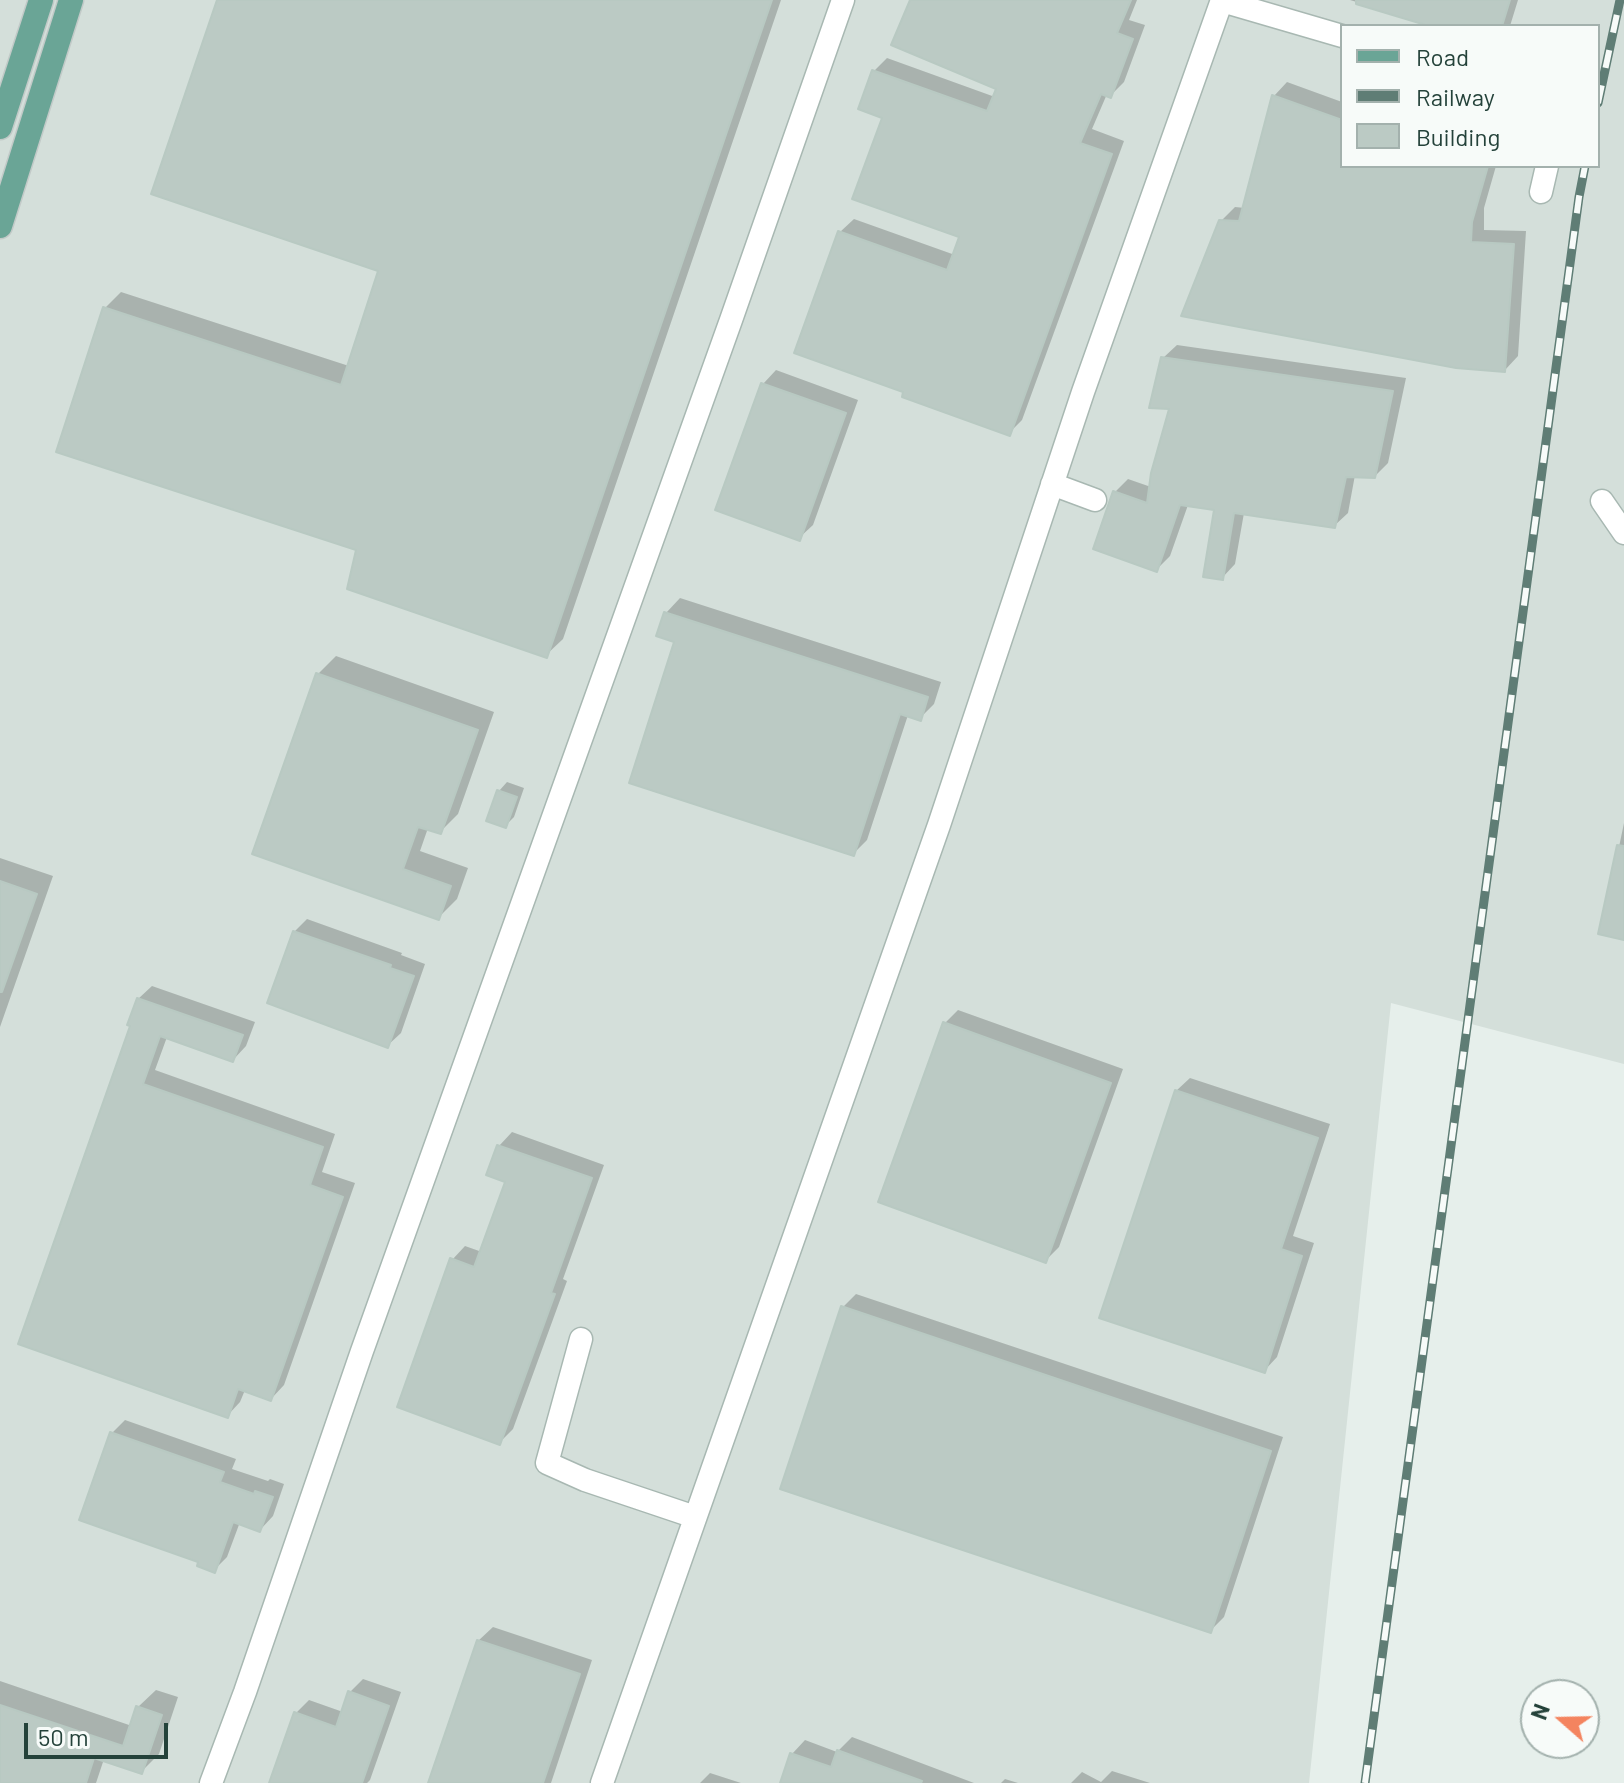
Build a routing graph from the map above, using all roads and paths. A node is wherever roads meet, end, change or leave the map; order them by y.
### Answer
1 (41, 0) edge
2 (71, 0) edge
3 (843, 0) edge
4 (1222, 0) edge
5 (1340, 35) edge
6 (0, 127) edge
7 (1547, 168) edge
8 (1541, 192) dead end
9 (0, 226) edge
10 (1052, 484) junction
11 (1095, 500) dead end
12 (1602, 501) dead end
13 (1624, 533) edge
14 (581, 1339) dead end
15 (695, 1517) junction
16 (211, 1783) edge
17 (602, 1783) edge

1 - 6 main road
2 - 9 main road
3 - 16 street
4 - 5 street
4 - 10 street
7 - 8 street
10 - 11 street
10 - 15 street
12 - 13 street
14 - 15 street
15 - 17 street

